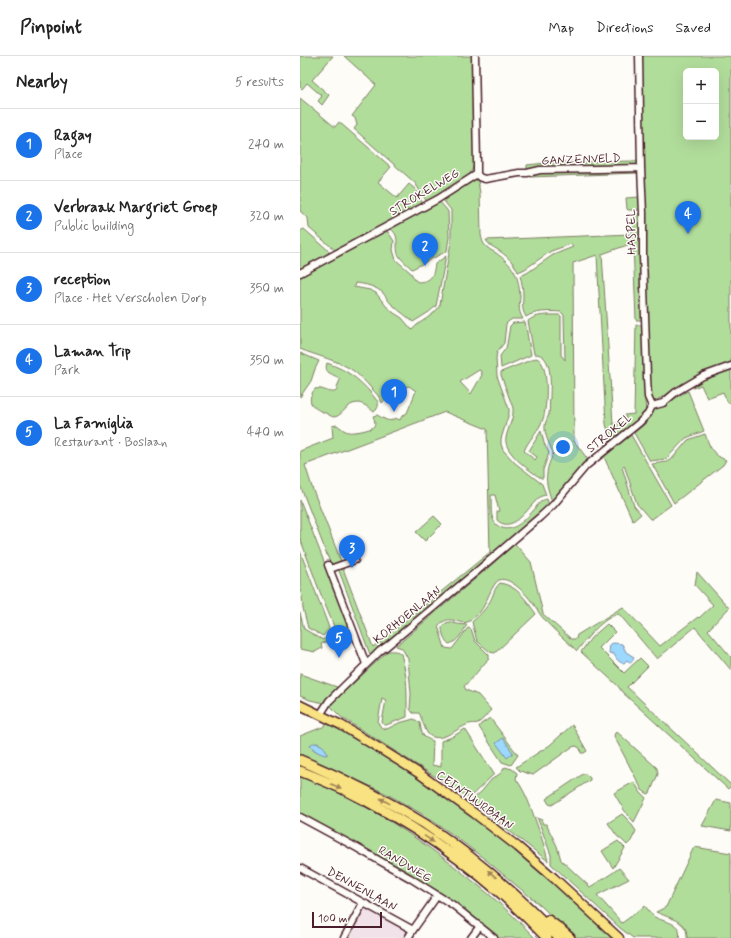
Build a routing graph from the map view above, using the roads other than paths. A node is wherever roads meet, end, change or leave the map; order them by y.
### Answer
1 (475, 56) edge
2 (639, 56) edge
3 (640, 168) junction
4 (477, 174) junction
5 (300, 273) edge
6 (731, 366) edge
7 (652, 406) junction
8 (515, 539) joint
9 (355, 560) dead end
10 (366, 664) junction
11 (300, 705) edge
12 (320, 715) junction
13 (300, 760) edge
14 (300, 771) edge
15 (300, 817) edge
16 (300, 868) edge
17 (437, 896) junction
18 (522, 900) junction
19 (363, 903) junction
20 (526, 916) junction
21 (480, 926) junction
22 (413, 930) junction
23 (344, 938) edge
24 (408, 938) edge
25 (471, 938) edge
26 (494, 938) edge
27 (543, 938) edge
28 (547, 938) edge
29 (559, 938) edge
30 (570, 938) edge
31 (619, 938) edge

1 - 4 street, STROKELWEG
2 - 3 street, HASPEL
3 - 4 street, GANZENVELD
3 - 7 street, HASPEL
4 - 5 street, STROKELWEG
6 - 7 street, STROKEL
7 - 8 street, STROKEL
8 - 10 street, KORHOENLAAN
9 - 10 street
10 - 12 street, KORHOENLAAN
11 - 12 main road, CEINTUURBAAN
12 - 31 main road, CEINTUURBAAN
18 -> 13 highway
14 -> 20 highway
15 - 17 street, RANDWEG
16 - 19 street, DENNENLAAN
17 - 21 street, RANDWEG
17 - 22 street
18 - 29 highway
18 - 30 highway
19 - 22 street, DENNENLAAN
19 - 23 street
20 - 27 highway
20 - 28 highway
21 - 25 street
21 - 26 street, RANDWEG
22 - 24 street

